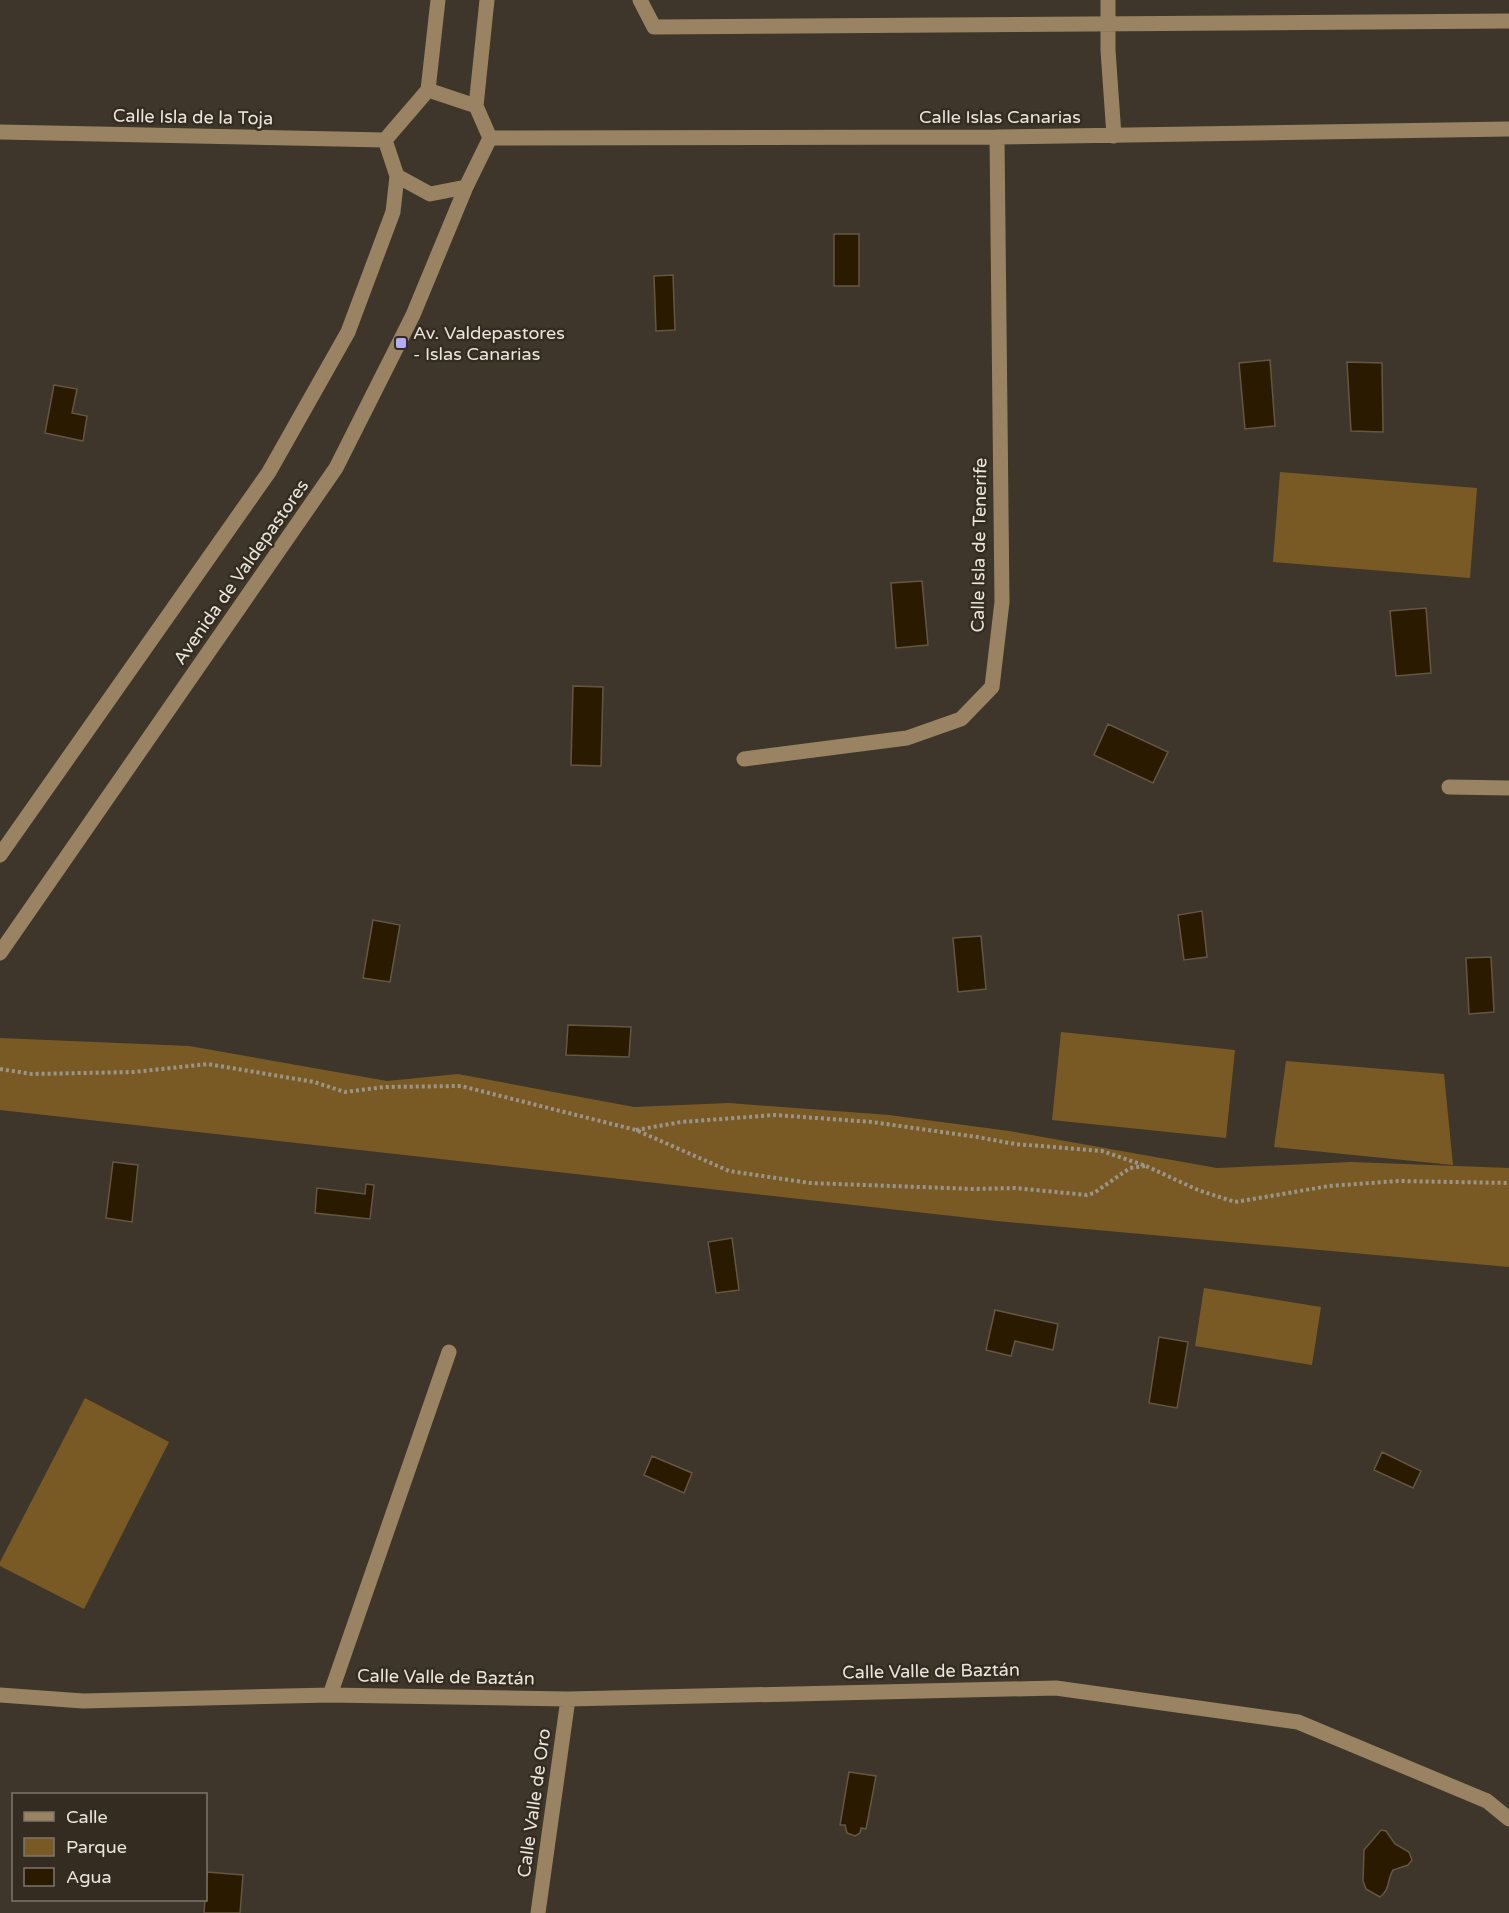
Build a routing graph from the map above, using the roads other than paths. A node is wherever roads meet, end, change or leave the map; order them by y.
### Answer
1 (438, 0) edge
2 (488, 0) edge
3 (640, 0) edge
4 (1108, 0) edge
5 (1509, 21) edge
6 (1109, 23) junction
7 (428, 90) junction
8 (476, 106) junction
9 (1509, 129) edge
10 (0, 132) edge
11 (1114, 136) junction
12 (997, 137) junction
13 (490, 138) junction
14 (385, 140) junction
15 (397, 176) junction
16 (466, 187) junction
17 (744, 759) dead end
18 (1449, 786) dead end
19 (1509, 788) edge
20 (0, 855) edge
21 (0, 952) edge
22 (449, 1352) dead end
23 (0, 1695) edge
24 (330, 1695) junction
25 (568, 1699) junction
26 (1509, 1819) edge
27 (538, 1913) edge

1 - 7 street
2 - 8 street
3 - 6 street
4 - 6 street
5 - 6 street
6 - 11 street
7 - 8 street
7 - 14 street
8 - 13 street
9 - 11 street, Calle Islas Canarias
10 - 14 street, Calle Isla de la Toja
11 - 12 street, Calle Islas Canarias
12 - 13 street, Calle Islas Canarias
12 - 17 street, Calle Isla de Tenerife
13 - 16 street
14 - 15 street
15 - 16 street
15 - 20 street, Avenida de Valdepastores
16 - 21 street, Avenida de Valdepastores
18 - 19 street
22 - 24 street, Calle Valle de Baztán
23 - 24 street, Calle Valle de Baztán
24 - 25 street, Calle Valle de Baztán
25 - 26 street, Calle Valle de Baztán
25 - 27 street, Calle Valle de Oro

